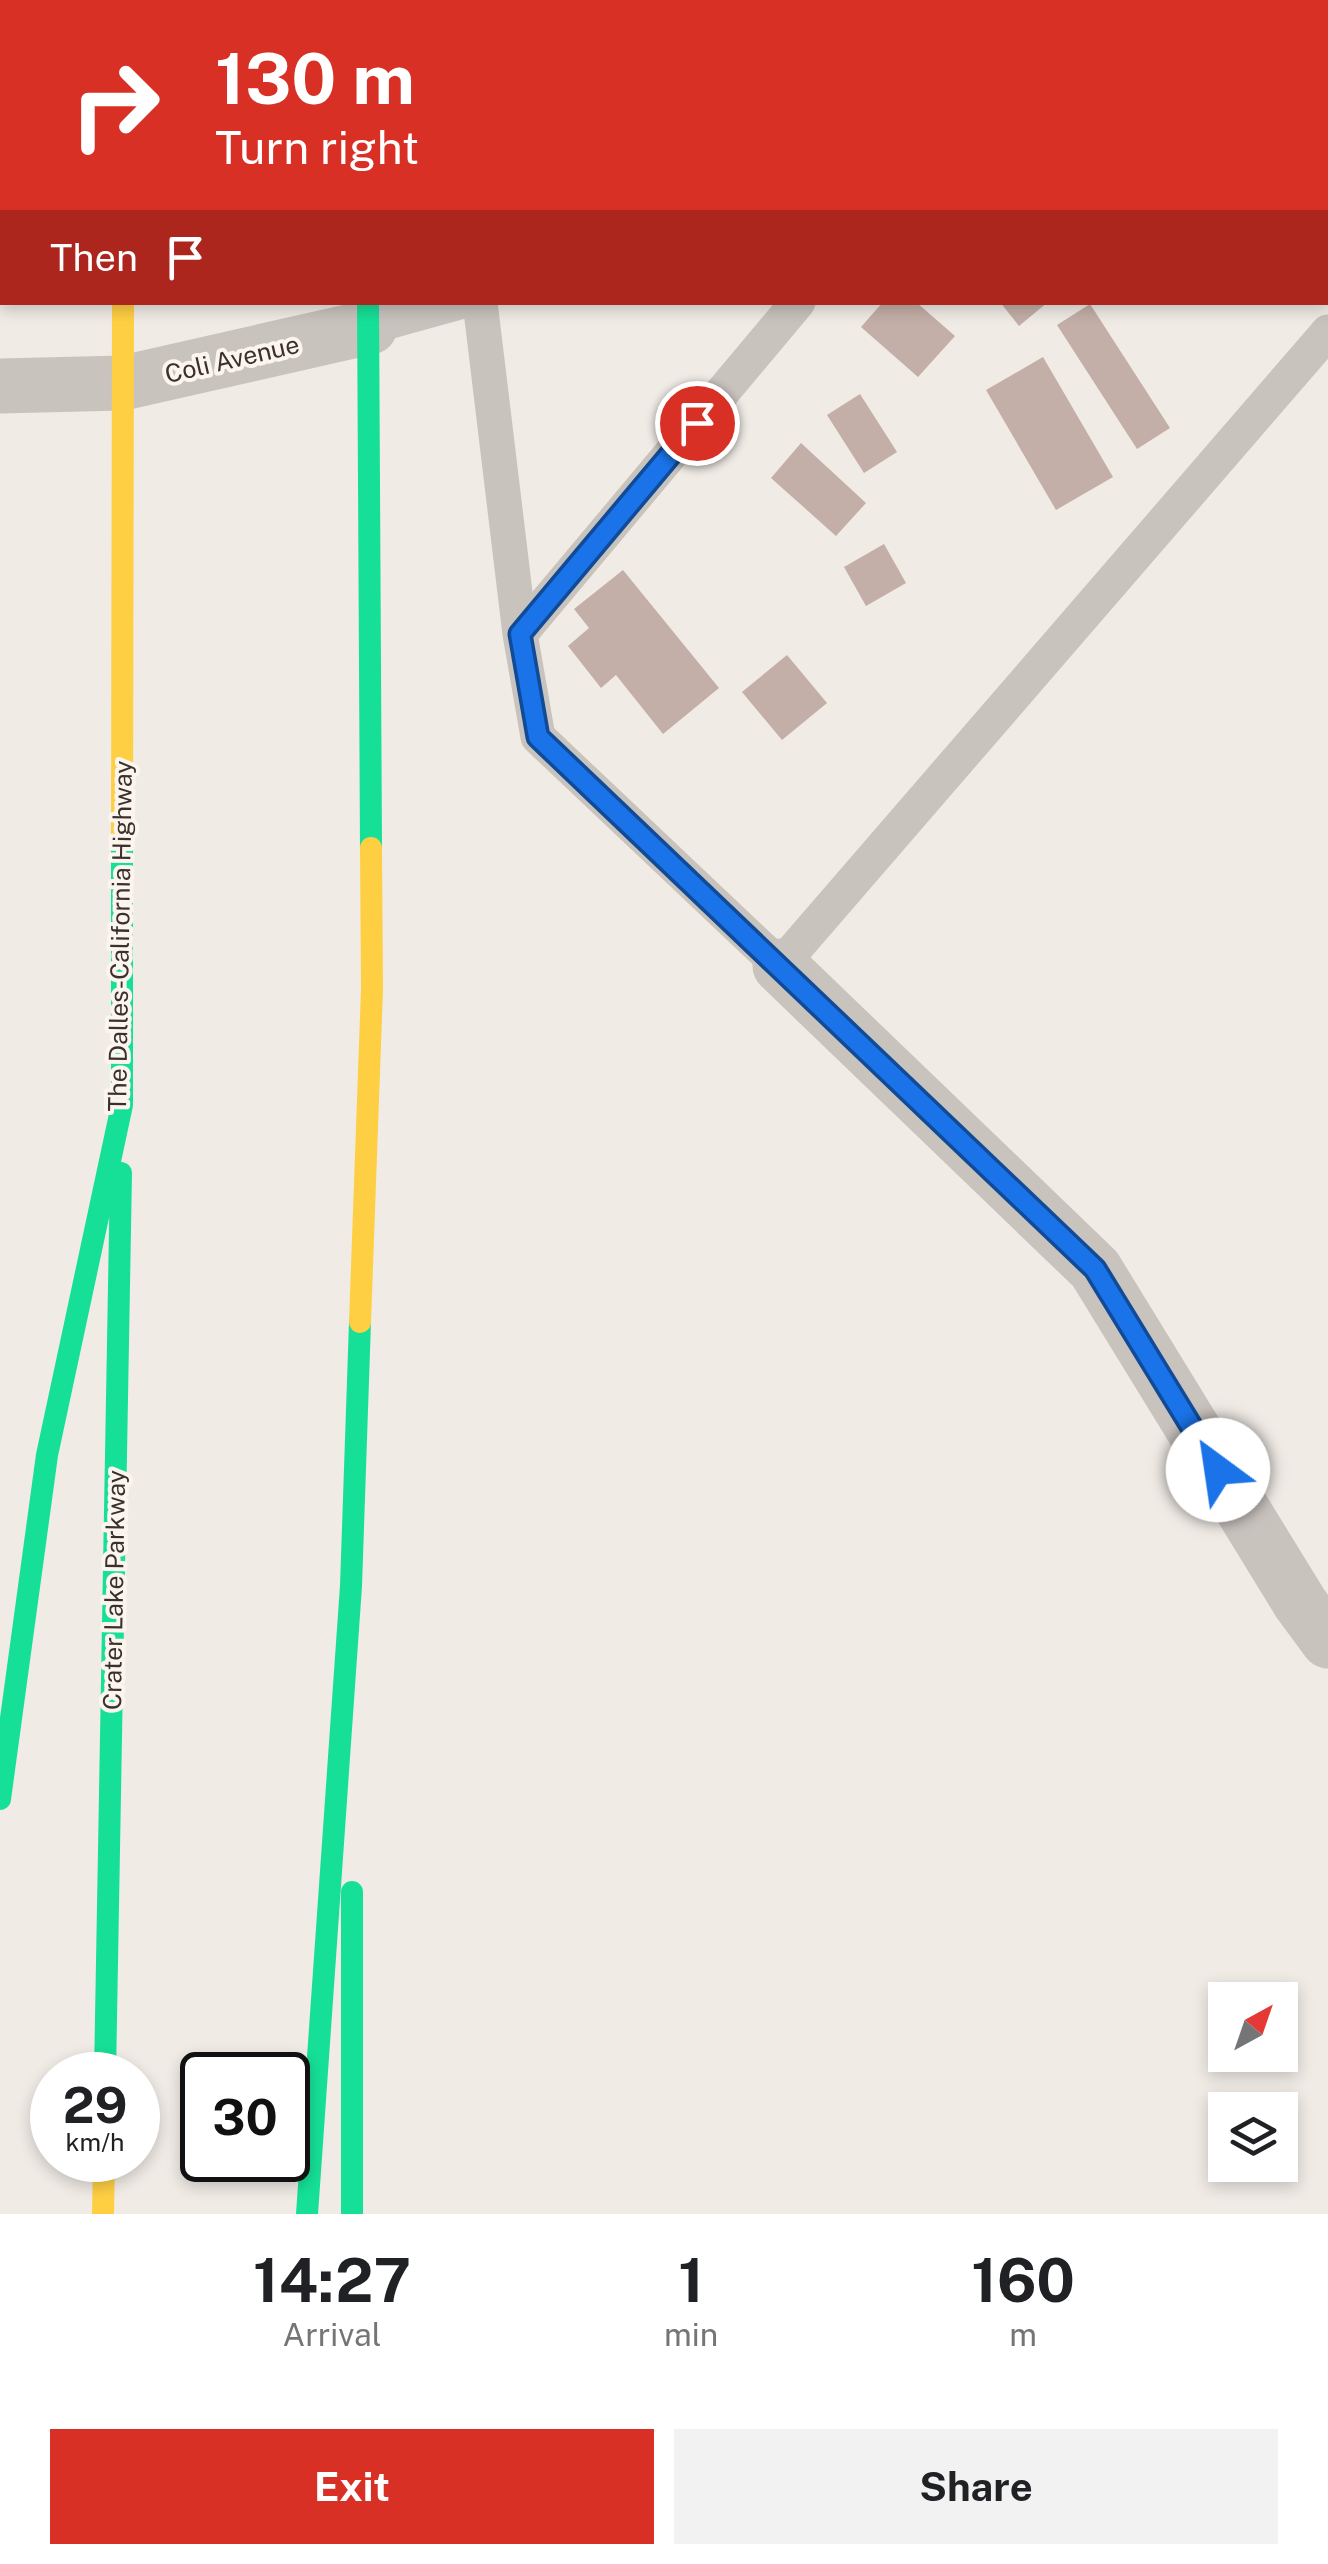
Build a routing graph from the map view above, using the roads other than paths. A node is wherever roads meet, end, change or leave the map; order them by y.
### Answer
1 (123, 305) edge
2 (439, 305) edge
3 (480, 305) edge
4 (795, 305) edge
5 (369, 315) edge
6 (1328, 332) edge
7 (123, 383) junction
8 (0, 386) edge
9 (520, 634) junction
10 (780, 966) junction
11 (122, 1104) junction
12 (351, 1586) junction
13 (1328, 1641) edge
14 (0, 1798) edge
15 (106, 2052) edge
16 (104, 2182) edge
17 (103, 2214) edge
18 (307, 2214) edge
19 (352, 2214) edge

1 - 7 main road, The Dalles-California Highway
2 - 5 lane, Coli Avenue
3 - 9 lane
4 - 9 lane
5 - 7 street, Coli Avenue
5 - 12 main road
6 - 10 lane
7 - 8 street, Coli Avenue
7 - 11 main road, The Dalles-California Highway
9 - 10 lane
10 - 13 street
11 - 14 main road, The Dalles-California Highway
11 - 15 main road, Crater Lake Parkway
12 - 18 main road
12 - 19 main road
16 - 17 main road

